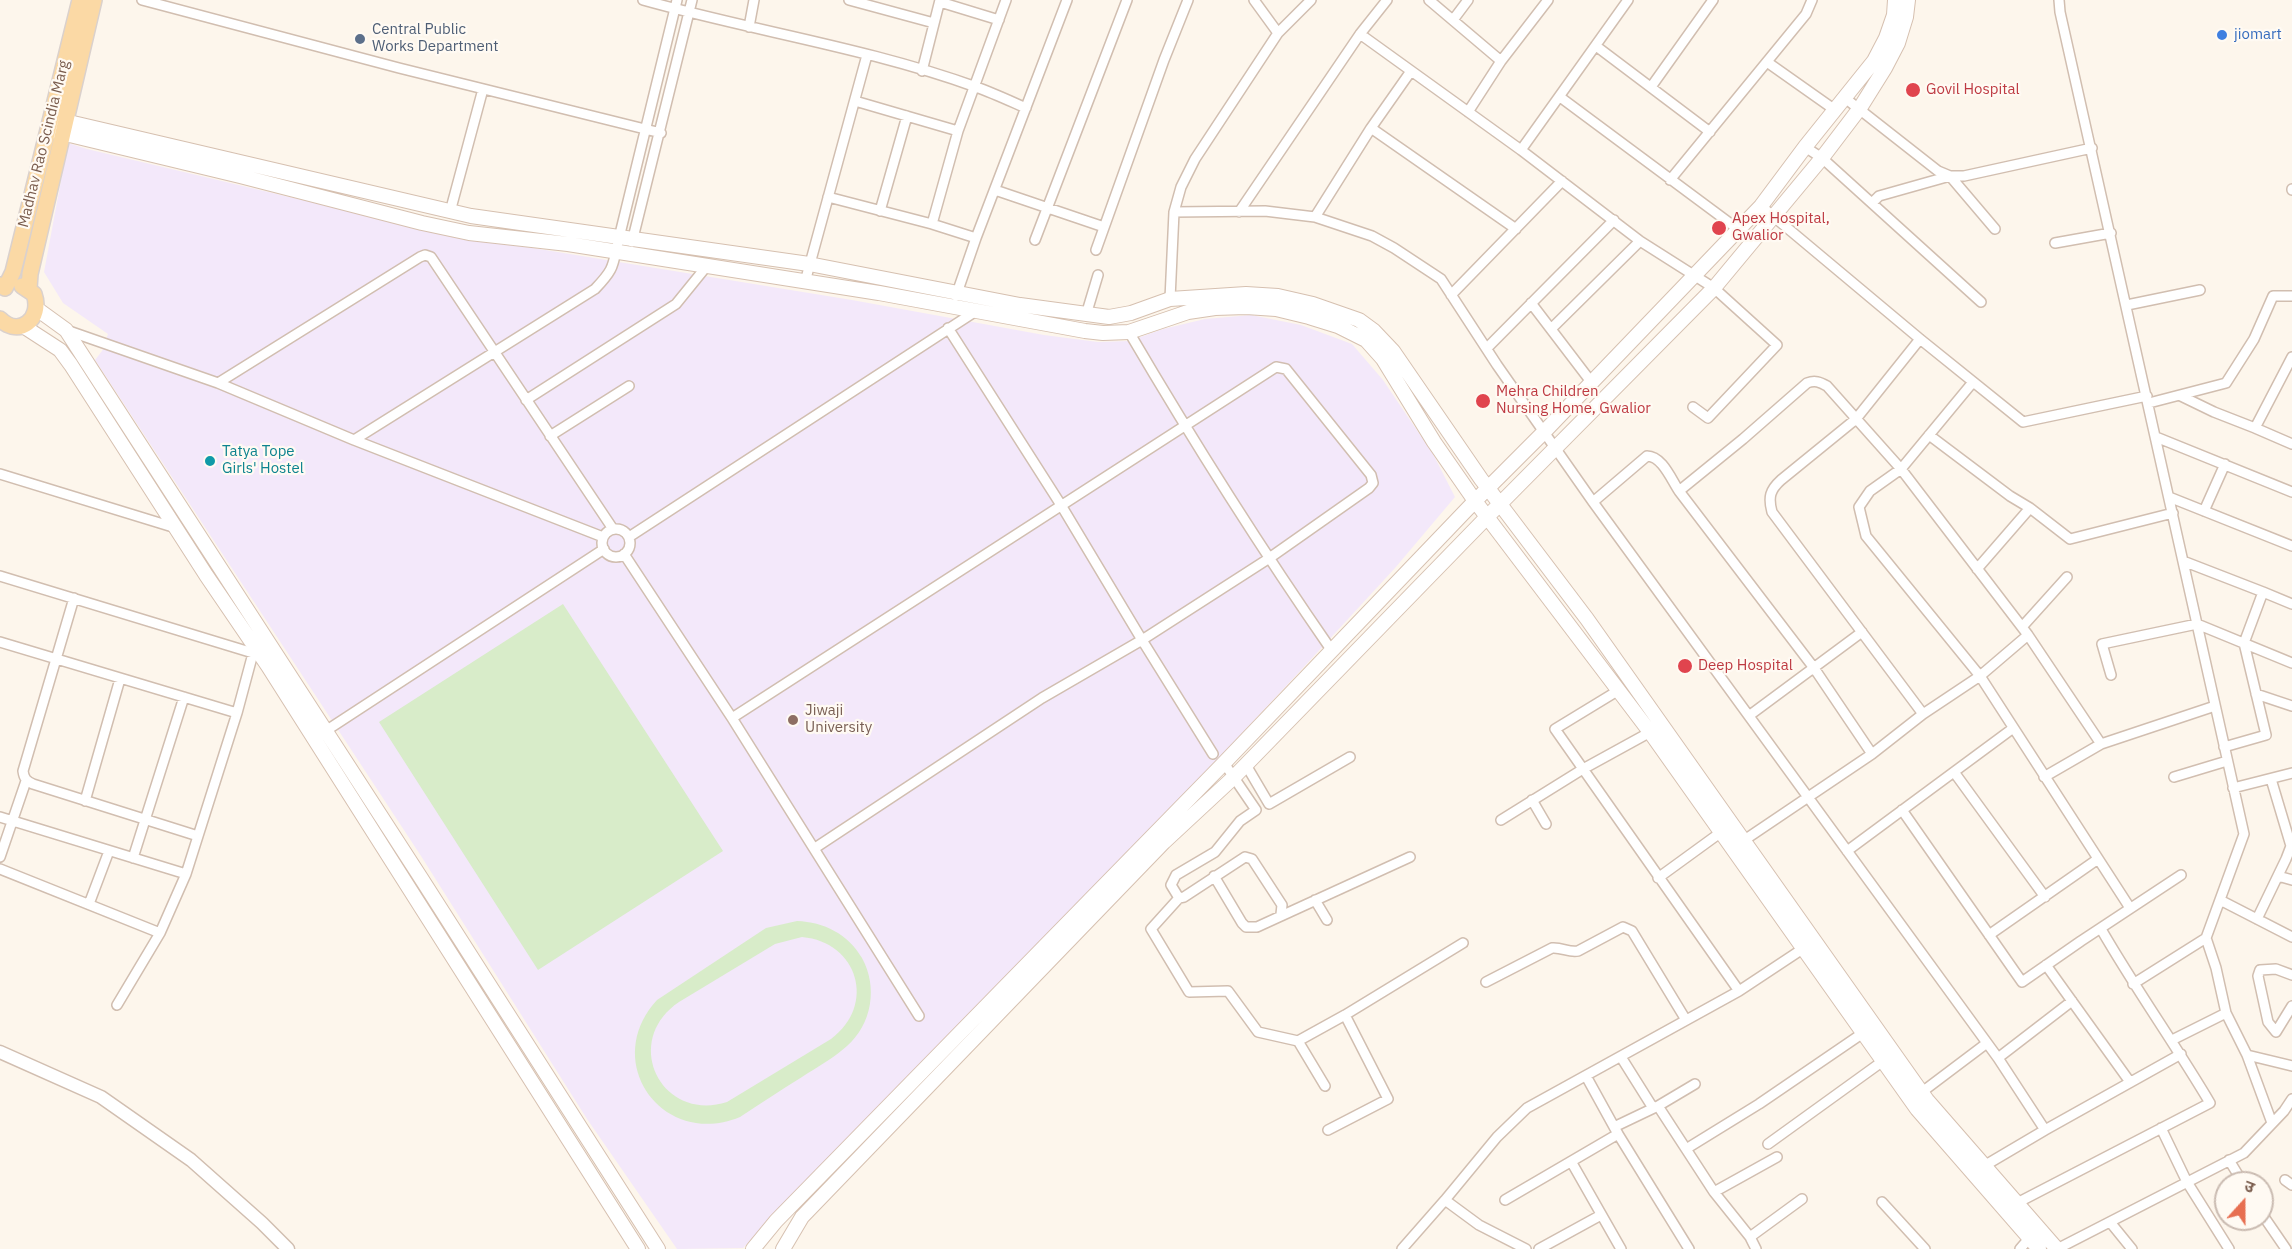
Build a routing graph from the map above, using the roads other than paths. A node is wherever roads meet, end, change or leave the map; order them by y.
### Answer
1 (80, 0) edge
2 (94, 0) edge
3 (142, 0) edge
4 (643, 0) edge
5 (692, 0) edge
6 (754, 0) edge
7 (849, 0) edge
8 (1006, 0) edge
9 (1067, 0) edge
10 (1127, 0) edge
11 (1188, 0) edge
12 (1254, 0) edge
13 (1311, 0) edge
14 (1388, 0) edge
15 (1429, 0) edge
16 (1468, 0) edge
17 (1548, 0) edge
18 (1628, 0) edge
19 (1713, 0) edge
20 (1812, 0) edge
21 (1895, 0) edge
22 (1908, 0) edge
23 (2059, 0) edge
24 (940, 1) edge
25 (676, 4) edge
26 (882, 4) edge
27 (690, 13) junction
28 (999, 20) junction
29 (1453, 20) junction
30 (934, 23) junction
31 (748, 27) junction
32 (1278, 33) junction
33 (1360, 34) junction
34 (1596, 46) junction
35 (867, 55) junction
36 (1502, 61) junction
37 (1767, 62) junction
38 (922, 71) junction
39 (1411, 71) junction
40 (975, 87) junction
41 (1651, 87) junction
42 (483, 89) junction
43 (1560, 97) junction
44 (1845, 98) junction
45 (855, 101) junction
46 (1026, 108) junction
47 (1860, 108) junction
48 (1835, 110) junction
49 (1468, 112) junction
50 (907, 117) junction
51 (56, 125) junction
52 (1371, 128) junction
53 (647, 129) junction
54 (958, 131) junction
55 (661, 132) junction
56 (1710, 132) junction
57 (1805, 147) junction
58 (2092, 148) junction
59 (1521, 150) junction
60 (1822, 158) junction
61 (1950, 176) junction
62 (1670, 180) junction
63 (1562, 181) junction
64 (995, 190) junction
65 (828, 197) junction
66 (1872, 203) junction
67 (1761, 206) junction
68 (1047, 209) junction
69 (880, 211) junction
70 (450, 212) junction
71 (1174, 212) junction
72 (1239, 212) junction
73 (1774, 216) junction
74 (1315, 217) junction
75 (1614, 220) junction
76 (932, 224) junction
77 (1104, 227) junction
78 (1516, 229) junction
79 (1995, 229) dead end
80 (1739, 230) junction
81 (2110, 233) junction
82 (976, 238) junction
83 (1035, 240) dead end
84 (1640, 241) junction
85 (2055, 243) dead end
86 (624, 246) junction
87 (1096, 250) dead end
88 (17, 251) junction
89 (0, 262) edge
90 (809, 264) junction
91 (706, 267) junction
92 (1098, 275) dead end
93 (1695, 275) junction
94 (805, 282) junction
95 (2, 288) edge
96 (1714, 288) junction
97 (28, 289) junction
98 (2200, 290) dead end
99 (957, 292) junction
100 (1451, 295) junction
101 (2292, 296) edge
102 (1170, 299) junction
103 (1981, 302) dead end
104 (1531, 303) junction
105 (2127, 305) junction
106 (953, 306) junction
107 (1152, 306) junction
108 (37, 309) junction
109 (977, 310) junction
110 (1086, 315) junction
111 (0, 319) edge
112 (1340, 320) junction
113 (1158, 321) junction
114 (22, 326) junction
115 (948, 328) junction
116 (1551, 329) junction
117 (67, 332) junction
118 (1129, 332) junction
119 (1920, 339) junction
120 (57, 348) junction
121 (1487, 348) junction
122 (494, 352) junction
123 (2292, 357) edge
124 (1973, 382) junction
125 (218, 383) junction
126 (1592, 383) junction
127 (629, 386) dead end
128 (2181, 396) junction
129 (2148, 399) junction
130 (526, 400) junction
131 (1693, 407) dead end
132 (1856, 419) junction
133 (1184, 426) junction
134 (2255, 428) junction
135 (1544, 432) junction
136 (1929, 435) junction
137 (550, 436) junction
138 (2156, 437) junction
139 (354, 440) junction
140 (2292, 444) edge
141 (1556, 448) junction
142 (2225, 464) junction
143 (1901, 469) junction
144 (0, 474) edge
145 (1488, 488) junction
146 (1679, 491) junction
147 (2292, 492) edge
148 (2169, 497) junction
149 (1474, 501) junction
150 (1593, 502) junction
151 (1500, 504) junction
152 (1061, 505) junction
153 (2030, 508) junction
154 (2204, 511) junction
155 (2173, 513) junction
156 (1487, 517) junction
157 (176, 528) junction
158 (613, 529) junction
159 (603, 537) junction
160 (628, 537) junction
161 (2292, 546) edge
162 (604, 549) junction
163 (624, 554) junction
164 (1268, 559) junction
165 (2183, 561) junction
166 (1977, 569) junction
167 (0, 576) edge
168 (2067, 577) dead end
169 (2263, 592) junction
170 (74, 598) junction
171 (1571, 598) junction
172 (2292, 604) edge
173 (1557, 608) junction
174 (2197, 624) junction
175 (2022, 627) junction
176 (1862, 632) junction
177 (2028, 635) junction
178 (1142, 640) junction
179 (0, 642) edge
180 (2244, 643) junction
181 (254, 649) junction
182 (1332, 651) junction
183 (57, 659) junction
184 (2292, 663) edge
185 (1814, 668) junction
186 (2111, 675) dead end
187 (1980, 676) junction
188 (120, 679) junction
189 (1619, 690) junction
190 (2256, 693) junction
191 (184, 698) junction
192 (2215, 706) junction
193 (2292, 706) edge
194 (237, 713) junction
195 (1923, 714) junction
196 (1750, 715) junction
197 (732, 718) junction
198 (1656, 729) junction
199 (2012, 729) junction
200 (324, 732) junction
201 (2102, 744) junction
202 (2224, 747) junction
203 (1872, 754) junction
204 (1350, 757) dead end
205 (1218, 758) junction
206 (2227, 761) junction
207 (1246, 765) junction
208 (1583, 769) junction
209 (1954, 772) junction
210 (2292, 773) edge
211 (1234, 777) junction
212 (2044, 777) junction
213 (2174, 777) dead end
214 (2271, 779) junction
215 (26, 781) junction
216 (2233, 788) junction
217 (1808, 798) junction
218 (1532, 800) junction
219 (85, 801) junction
220 (1269, 804) junction
221 (1256, 810) junction
222 (1902, 810) junction
223 (0, 817) edge
224 (145, 820) junction
225 (1501, 820) dead end
226 (2288, 820) edge
227 (12, 821) junction
228 (1546, 824) dead end
229 (1727, 828) junction
230 (198, 836) junction
231 (1743, 841) junction
232 (815, 848) junction
233 (1847, 851) junction
234 (110, 852) junction
235 (0, 857) edge
236 (1410, 857) dead end
237 (133, 858) junction
238 (2098, 859) junction
239 (0, 868) edge
240 (186, 874) junction
241 (2181, 875) dead end
242 (1214, 876) junction
243 (2278, 876) junction
244 (1658, 878) junction
245 (2292, 880) edge
246 (2045, 897) junction
247 (1179, 898) junction
248 (1315, 900) junction
249 (2220, 900) junction
250 (89, 904) junction
251 (2130, 909) junction
252 (1281, 914) junction
253 (2257, 919) junction
254 (1327, 920) dead end
255 (2101, 929) junction
256 (160, 933) junction
257 (1989, 935) junction
258 (2292, 937) edge
259 (2206, 938) junction
260 (1463, 943) dead end
261 (1809, 945) junction
262 (2046, 965) junction
263 (2292, 975) edge
264 (1486, 982) dead end
265 (2133, 984) junction
266 (1739, 991) junction
267 (2072, 1001) junction
268 (117, 1005) dead end
269 (2292, 1006) edge
270 (2226, 1013) junction
271 (1345, 1015) junction
272 (919, 1016) dead end
273 (1686, 1020) junction
274 (1863, 1033) junction
275 (2172, 1040) junction
276 (1298, 1041) junction
277 (1987, 1042) junction
278 (0, 1052) edge
279 (2181, 1054) junction
280 (2247, 1055) junction
281 (1621, 1057) junction
282 (1998, 1058) junction
283 (1883, 1061) junction
284 (2292, 1066) edge
285 (1586, 1076) junction
286 (2130, 1082) junction
287 (1695, 1084) dead end
288 (1325, 1086) dead end
289 (1922, 1092) junction
290 (2292, 1099) edge
291 (1656, 1107) junction
292 (2284, 1111) junction
293 (2292, 1118) edge
294 (2272, 1124) junction
295 (2160, 1128) junction
296 (1328, 1130) dead end
297 (2044, 1130) junction
298 (1616, 1131) junction
299 (1768, 1144) dead end
300 (1686, 1149) junction
301 (1777, 1157) dead end
302 (2229, 1160) junction
303 (1572, 1163) junction
304 (1984, 1166) junction
305 (2236, 1171) edge
306 (2187, 1182) junction
307 (1714, 1192) junction
308 (1802, 1198) dead end
309 (1445, 1200) junction
310 (1505, 1200) dead end
311 (1882, 1202) dead end
312 (2017, 1203) junction
313 (1601, 1215) junction
314 (2110, 1222) junction
315 (2274, 1231) edge
316 (2034, 1233) junction
317 (1750, 1237) junction
318 (288, 1249) edge
319 (638, 1249) edge
320 (658, 1249) edge
321 (753, 1249) edge
322 (783, 1249) edge
323 (1402, 1249) edge
324 (1526, 1249) edge
325 (1539, 1249) edge
326 (1621, 1249) edge
327 (1689, 1249) edge
328 (1756, 1249) edge
329 (1925, 1249) edge
330 (2020, 1249) edge
331 (2040, 1249) edge
332 (2057, 1249) edge
333 (2132, 1249) edge
334 (2229, 1249) edge
335 (2286, 1249) edge

1 - 51 main road, Madhav Rao Scindia Marg
2 - 51 main road, Madhav Rao Scindia Marg
3 - 42 street
4 - 25 street
5 - 27 street
6 - 31 street
7 - 26 street
8 - 28 street
9 - 46 street
10 - 68 street
11 - 77 street
12 - 32 street
13 - 32 street
14 - 33 street
15 - 29 street
16 - 29 street
17 - 36 street
18 - 34 street
19 - 41 street
20 - 37 street
21 - 44 main road
22 - 47 main road
23 - 58 street
24 - 28 street
24 - 30 street
25 - 27 street
25 - 53 street
26 - 30 street
27 - 31 street
27 - 55 street
28 - 40 street
29 - 36 street
30 - 38 street
31 - 35 street
32 - 71 street
33 - 39 street
33 - 72 street
34 - 41 street
34 - 43 street
35 - 38 street
35 - 45 street
36 - 49 street
37 - 48 street
37 - 56 street
38 - 40 street
39 - 49 street
39 - 52 street
40 - 46 street
40 - 54 street
41 - 56 street
42 - 53 street
42 - 70 street
43 - 59 street
43 - 62 street
44 - 47 street
44 - 48 main road
45 - 50 street
45 - 65 street
46 - 64 street
47 - 60 main road
47 - 61 street
48 - 57 main road
49 - 59 street
50 - 54 street
50 - 69 street
51 - 70 main road
51 - 86 main road
51 - 88 main road, Madhav Rao Scindia Marg
51 - 97 main road, Madhav Rao Scindia Marg
52 - 74 street
52 - 78 street
53 - 55 street
53 - 86 street
54 - 76 street
55 - 86 street
56 - 62 street
57 - 60 street
57 - 67 main road
58 - 61 street
58 - 81 street
59 - 63 street
60 - 66 street
60 - 73 main road
61 - 66 street
61 - 79 street
62 - 80 street
63 - 75 street
63 - 78 street
64 - 68 street
64 - 82 street
65 - 69 street
65 - 90 street
66 - 103 street
67 - 73 street
67 - 80 main road
68 - 77 street
68 - 83 street
69 - 76 street
70 - 86 main road
71 - 72 street
71 - 102 street
72 - 74 street
73 - 96 main road
73 - 119 street
74 - 100 street
75 - 84 street
75 - 104 street
76 - 82 street
77 - 87 street
78 - 100 street
80 - 93 main road
81 - 85 street
81 - 105 street
82 - 99 street
84 - 93 street
84 - 116 street
86 - 90 main road
86 - 91 main road
86 - 122 street
88 - 89 main road
88 - 95 main road, Madhav Rao Scindia Marg
90 - 94 street
90 - 99 main road
91 - 94 main road
91 - 130 street
92 - 110 street
93 - 96 street
93 - 126 main road
94 - 106 main road
95 - 97 main road
96 - 131 street
96 - 141 main road
97 - 108 main road
98 - 105 street
99 - 106 street
99 - 110 main road
100 - 121 street
101 - 128 street
102 - 107 main road
102 - 112 main road
104 - 116 street
104 - 121 street
105 - 129 street
106 - 109 main road
107 - 110 main road
107 - 113 main road
108 - 114 main road
108 - 117 main road
109 - 115 street
109 - 118 main road
111 - 114 main road
112 - 113 main road
112 - 145 main road
112 - 149 main road
113 - 118 main road
114 - 120 main road
115 - 152 street
115 - 160 street
116 - 126 street
117 - 120 main road
117 - 125 street
117 - 200 main road
118 - 133 street
119 - 124 street
119 - 132 street
120 - 157 main road
121 - 135 street
122 - 125 street
122 - 130 street
122 - 139 street
123 - 134 street
124 - 129 street
124 - 136 street
125 - 139 street
126 - 135 main road
127 - 137 street
128 - 129 street
128 - 134 street
129 - 138 street
130 - 137 street
132 - 143 street
132 - 146 street
132 - 176 street
133 - 152 street
133 - 164 street
133 - 164 street
134 - 140 street
135 - 141 street
135 - 145 main road
136 - 143 street
136 - 153 street
137 - 158 street
138 - 142 street
138 - 148 street
139 - 159 street
141 - 150 street
141 - 151 main road
142 - 147 street
142 - 154 street
143 - 166 street
143 - 187 street
144 - 157 street
145 - 149 main road
145 - 151 main road
146 - 150 street
146 - 185 street
148 - 154 street
148 - 155 street
149 - 156 main road
149 - 182 main road
150 - 196 street
151 - 156 main road
151 - 171 main road
152 - 178 street
152 - 197 street
153 - 155 street
153 - 166 street
154 - 161 street
155 - 165 street
156 - 173 main road
156 - 207 main road
157 - 181 main road
158 - 159 street
158 - 160 street
159 - 162 street
160 - 163 street
162 - 163 street
162 - 200 street
163 - 197 street
164 - 178 street
164 - 182 street
165 - 169 street
165 - 174 street
166 - 175 street
167 - 170 street
168 - 175 street
169 - 172 street
169 - 180 street
170 - 181 street
170 - 183 street
171 - 173 main road
171 - 198 main road
173 - 189 main road
174 - 180 street
174 - 186 street
174 - 192 street
175 - 177 street
176 - 185 street
176 - 195 street
177 - 187 street
177 - 201 street
178 - 205 street
178 - 232 street
179 - 183 street
180 - 184 street
180 - 190 street
181 - 194 street
181 - 319 main road
182 - 205 main road
183 - 188 street
183 - 215 street
185 - 196 street
185 - 203 street
187 - 195 street
187 - 199 street
188 - 191 street
188 - 219 street
189 - 198 main road
189 - 208 street
190 - 193 street
190 - 202 street
191 - 194 street
191 - 224 street
192 - 201 street
192 - 202 street
194 - 230 street
195 - 203 street
196 - 217 street
197 - 232 street
198 - 208 street
198 - 229 main road
199 - 209 street
199 - 212 street
200 - 320 main road
201 - 212 street
202 - 206 street
203 - 217 street
204 - 220 street
205 - 211 street
205 - 321 main road
206 - 213 street
206 - 216 street
207 - 211 main road
207 - 220 street
208 - 218 street
208 - 244 street
209 - 222 street
209 - 246 street
210 - 214 street
211 - 221 street
211 - 322 main road
212 - 238 street
214 - 216 street
214 - 226 street
215 - 219 street
215 - 227 street
216 - 249 street
217 - 231 street
217 - 233 street
218 - 225 street
218 - 228 street
219 - 224 street
220 - 221 street
221 - 247 street
222 - 233 street
222 - 257 street
223 - 227 street
224 - 230 street
224 - 237 street
226 - 243 street
227 - 234 street
227 - 235 street
229 - 231 main road
229 - 244 street
229 - 261 main road
230 - 240 street
231 - 261 main road
232 - 272 street
233 - 277 street
234 - 237 street
234 - 250 street
236 - 248 street
237 - 240 street
238 - 246 street
238 - 251 street
239 - 250 street
240 - 256 street
241 - 251 street
242 - 247 street
242 - 252 street
242 - 252 street
243 - 245 street
243 - 253 street
244 - 266 street
246 - 257 street
247 - 276 street
248 - 252 street
248 - 254 street
249 - 253 street
249 - 259 street
250 - 256 street
251 - 255 street
253 - 258 street
255 - 262 street
255 - 265 street
256 - 268 street
257 - 262 street
259 - 265 street
259 - 270 street
260 - 271 street
261 - 266 street
261 - 274 main road
261 - 289 main road
262 - 267 street
263 - 269 street
264 - 273 street
265 - 275 street
266 - 273 street
267 - 282 street
267 - 286 street
270 - 275 street
270 - 280 street
271 - 276 street
271 - 296 street
273 - 281 street
274 - 283 main road
274 - 300 street
275 - 279 street
276 - 288 street
277 - 282 street
277 - 289 street
278 - 318 street
279 - 286 street
279 - 295 street
280 - 284 street
280 - 294 street
281 - 285 street
281 - 291 street
282 - 297 street
283 - 299 street
283 - 316 main road
285 - 298 street
285 - 309 street
286 - 297 street
287 - 291 street
289 - 304 main road
290 - 292 street
291 - 298 street
291 - 300 street
292 - 293 street
292 - 294 street
294 - 302 street
295 - 306 street
295 - 312 street
297 - 304 street
298 - 303 street
298 - 327 street
300 - 307 street
301 - 307 street
302 - 305 street
302 - 306 street
303 - 310 street
303 - 313 street
304 - 312 main road
306 - 314 street
306 - 334 street
307 - 317 street
308 - 317 street
309 - 323 street
309 - 324 street
311 - 329 street
312 - 316 main road
313 - 325 street
313 - 326 street
314 - 332 street
314 - 333 street
315 - 335 street
316 - 330 street
316 - 331 main road
316 - 332 main road
317 - 328 street

